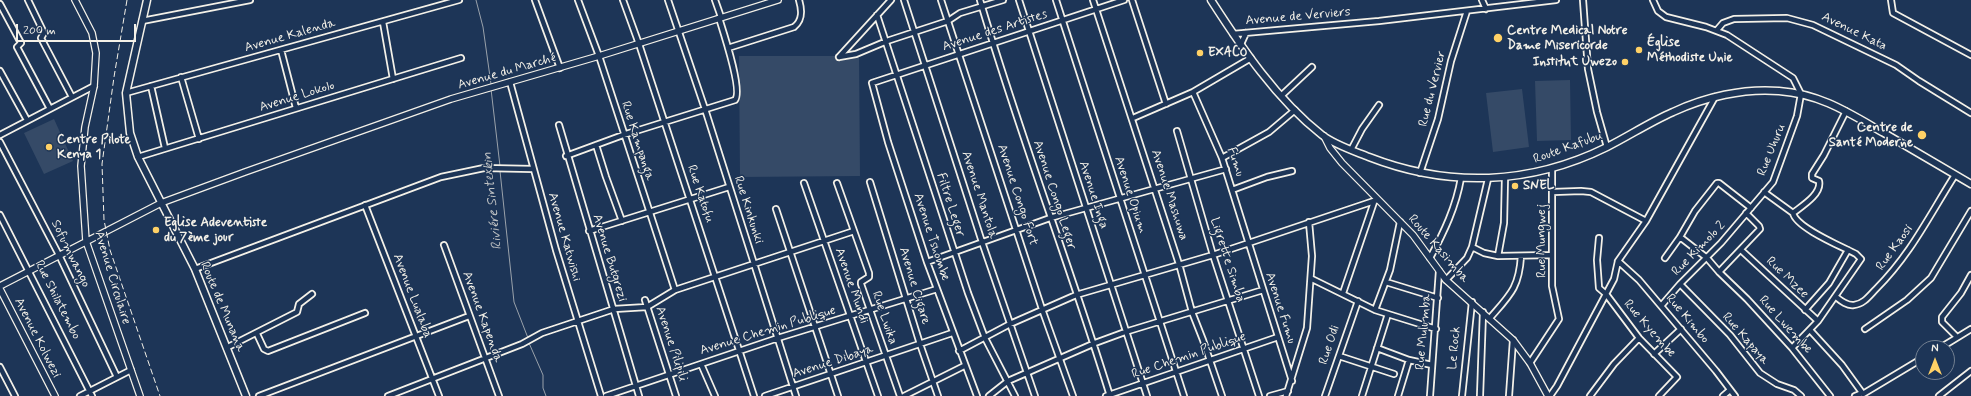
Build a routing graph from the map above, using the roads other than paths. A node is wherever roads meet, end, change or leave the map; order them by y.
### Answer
1 (28, 0) edge
2 (75, 0) edge
3 (147, 0) edge
4 (250, 0) edge
5 (459, 0) edge
6 (535, 0) edge
7 (578, 0) edge
8 (623, 0) edge
9 (668, 0) edge
10 (715, 0) edge
11 (778, 0) edge
12 (799, 0) edge
13 (891, 0) edge
14 (904, 0) edge
15 (941, 0) edge
16 (980, 0) edge
17 (1003, 0) edge
18 (1019, 0) edge
19 (1056, 0) edge
20 (1093, 0) edge
21 (1124, 0) edge
22 (1132, 0) edge
23 (1211, 0) edge
24 (1482, 0) edge
25 (1556, 0) edge
26 (1584, 0) edge
27 (1653, 0) edge
28 (1891, 0) edge
29 (759, 3) edge
30 (0, 4) edge
31 (982, 7) junction
32 (1096, 9) junction
33 (1486, 9) junction
34 (1467, 11) junction
35 (877, 15) junction
36 (720, 18) junction
37 (1064, 20) junction
38 (142, 21) junction
39 (948, 21) junction
40 (383, 22) junction
41 (1716, 30) junction
42 (679, 31) junction
43 (915, 32) junction
44 (1029, 32) junction
45 (1246, 33) junction
46 (1233, 34) junction
47 (887, 41) junction
48 (639, 44) junction
49 (994, 44) junction
50 (1241, 44) junction
51 (728, 48) junction
52 (282, 50) junction
53 (960, 55) junction
54 (1971, 55) edge
55 (599, 56) junction
56 (461, 58) dead end
57 (1252, 58) junction
58 (926, 65) junction
59 (1312, 67) dead end
60 (560, 68) junction
61 (0, 71) edge
62 (896, 75) junction
63 (181, 77) junction
64 (393, 79) junction
65 (510, 82) junction
66 (872, 82) joint
67 (94, 86) junction
68 (151, 86) junction
69 (1193, 92) junction
70 (126, 93) junction
71 (1801, 94) junction
72 (1281, 96) junction
73 (1715, 97) junction
74 (72, 98) junction
75 (1166, 104) junction
76 (1379, 105) dead end
77 (49, 107) dead end
78 (296, 108) junction
79 (705, 109) junction
80 (1295, 110) junction
81 (1846, 111) junction
82 (1971, 113) edge
83 (1132, 118) junction
84 (27, 120) junction
85 (664, 122) junction
86 (559, 126) dead end
87 (1177, 131) dead end
88 (0, 135) edge
89 (623, 135) junction
90 (1324, 136) junction
91 (199, 139) junction
92 (0, 142) edge
93 (596, 145) junction
94 (1608, 147) junction
95 (165, 148) junction
96 (1351, 150) junction
97 (566, 156) junction
98 (138, 157) junction
99 (1222, 158) junction
100 (1552, 168) junction
101 (533, 169) junction
102 (1226, 169) junction
103 (1292, 171) dead end
104 (1420, 172) junction
105 (1955, 175) junction
106 (1505, 177) junction
107 (1190, 178) junction
108 (1461, 178) junction
109 (1488, 179) junction
110 (870, 182) dead end
111 (804, 183) dead end
112 (837, 183) dead end
113 (1971, 184) edge
114 (729, 187) junction
115 (1155, 188) junction
116 (1232, 190) junction
117 (1553, 192) junction
118 (1764, 192) junction
119 (1120, 199) junction
120 (690, 200) junction
121 (1376, 201) junction
122 (161, 203) junction
123 (365, 204) junction
124 (1085, 208) junction
125 (1751, 208) junction
126 (776, 209) dead end
127 (1971, 211) edge
128 (649, 213) junction
129 (1746, 213) junction
130 (1793, 213) junction
131 (0, 216) edge
132 (1050, 218) junction
133 (622, 221) junction
134 (1646, 221) junction
135 (1309, 222) junction
136 (1400, 222) junction
137 (1016, 228) junction
138 (854, 230) junction
139 (589, 231) junction
140 (1680, 237) junction
141 (1600, 238) dead end
142 (86, 241) junction
143 (824, 241) junction
144 (982, 242) junction
145 (1248, 243) junction
146 (444, 245) dead end
147 (1472, 248) junction
148 (1741, 250) junction
149 (1848, 250) junction
150 (792, 252) junction
151 (954, 252) junction
152 (59, 255) junction
153 (1213, 255) junction
154 (1552, 255) junction
155 (1498, 256) junction
156 (1521, 256) junction
157 (1430, 258) junction
158 (1665, 258) dead end
159 (1707, 258) junction
160 (1618, 261) junction
161 (927, 262) junction
162 (754, 264) junction
163 (1179, 264) junction
164 (195, 269) junction
165 (29, 270) junction
166 (1439, 271) junction
167 (1719, 272) junction
168 (1145, 274) junction
169 (1971, 275) edge
170 (716, 276) junction
171 (1312, 278) junction
172 (1446, 280) junction
173 (1386, 282) junction
174 (1680, 284) junction
175 (1111, 285) junction
176 (0, 286) edge
177 (0, 289) edge
178 (937, 289) junction
179 (675, 290) junction
180 (1263, 290) junction
181 (1343, 293) junction
182 (312, 294) dead end
183 (1606, 294) junction
184 (1076, 295) junction
185 (1836, 297) junction
186 (1438, 298) junction
187 (906, 299) junction
188 (645, 300) dead end
189 (1358, 301) junction
190 (1229, 302) junction
191 (1472, 302) junction
192 (1661, 306) junction
193 (647, 308) junction
194 (614, 309) junction
195 (1042, 309) junction
196 (1376, 310) junction
197 (1805, 310) junction
198 (870, 311) junction
199 (1192, 312) junction
200 (1483, 312) junction
201 (365, 313) dead end
202 (1388, 314) junction
203 (470, 316) junction
204 (851, 317) junction
205 (1490, 318) junction
206 (1818, 321) junction
207 (577, 322) junction
208 (1159, 322) junction
209 (1010, 324) junction
210 (816, 327) junction
211 (1436, 329) junction
212 (1681, 329) junction
213 (1865, 329) dead end
214 (1971, 329) edge
215 (1810, 330) junction
216 (1126, 332) junction
217 (952, 333) junction
218 (257, 334) junction
219 (416, 337) junction
220 (1278, 337) junction
221 (778, 338) junction
222 (985, 338) junction
223 (1639, 338) junction
224 (1957, 338) junction
225 (1513, 340) junction
226 (1954, 340) edge
227 (1095, 343) junction
228 (920, 344) junction
229 (228, 347) junction
230 (1244, 348) junction
231 (1377, 348) junction
232 (1792, 348) junction
233 (740, 350) junction
234 (959, 351) junction
235 (1654, 354) junction
236 (886, 356) junction
237 (1339, 356) junction
238 (485, 358) junction
239 (1061, 359) junction
240 (1409, 360) junction
241 (1211, 361) junction
242 (865, 363) junction
243 (1530, 363) junction
244 (1915, 363) edge
245 (701, 364) junction
246 (1432, 365) junction
247 (964, 366) junction
248 (1371, 366) junction
249 (0, 367) edge
250 (130, 370) junction
251 (1971, 371) edge
252 (1026, 372) junction
253 (1176, 373) junction
254 (1394, 374) dead end
255 (670, 375) junction
256 (831, 375) junction
257 (117, 377) junction
258 (433, 379) junction
259 (1008, 381) junction
260 (1292, 381) junction
261 (932, 382) junction
262 (1143, 384) junction
263 (635, 386) junction
264 (794, 386) junction
265 (1730, 390) junction
266 (91, 394) edge
267 (1287, 394) edge
268 (1862, 394) edge
269 (15, 396) edge
270 (55, 396) edge
271 (80, 396) edge
272 (140, 396) edge
273 (246, 396) edge
274 (259, 396) edge
275 (388, 396) edge
276 (439, 396) edge
277 (499, 396) edge
278 (601, 396) edge
279 (606, 396) edge
280 (639, 396) edge
281 (676, 396) edge
282 (715, 396) edge
283 (754, 396) edge
284 (765, 396) edge
285 (796, 396) edge
286 (838, 396) edge
287 (878, 396) edge
288 (900, 396) edge
289 (904, 396) edge
290 (938, 396) edge
291 (977, 396) edge
292 (989, 396) edge
293 (1015, 396) edge
294 (1035, 396) edge
295 (1073, 396) edge
296 (1109, 396) edge
297 (1147, 396) edge
298 (1184, 396) edge
299 (1222, 396) edge
300 (1259, 396) edge
301 (1270, 396) edge
302 (1326, 396) edge
303 (1362, 396) edge
304 (1398, 396) edge
305 (1430, 396) edge
306 (1462, 396) edge
307 (1480, 396) edge
308 (1509, 396) edge
309 (1549, 396) edge
310 (1590, 396) edge
311 (1659, 396) edge
312 (1723, 396) edge
313 (1735, 396) edge
314 (1801, 396) edge
315 (1830, 396) edge
316 (1855, 396) edge
317 (1939, 396) edge

1 - 74 street
2 - 67 street, Avenue Circulaire
3 - 38 main road, Route de Munana
4 - 38 street
5 - 40 street, Avenue Kalenda
6 - 60 street
7 - 55 street, Rue Kampanga
8 - 48 street, Rue Katofu
9 - 42 street, Rue Kinkunki
10 - 36 street
11 - 29 street, Avenue du Marché
12 - 51 street
13 - 35 street
14 - 43 street, Avenue Mantola
15 - 39 street, Avenue Congo Fort
16 - 31 street, Avenue Congo Leger
17 - 31 street
18 - 44 street, Avenue Inga
19 - 37 street, Avenue Opium
20 - 32 street, Avenue Mashuwa
21 - 32 street, Avenue des Artistes
22 - 75 street
23 - 46 main road, Route Kafubu
24 - 33 street
25 - 33 street, Avenue de Verviers
26 - 94 street
27 - 41 street
28 - 54 street
29 - 36 street, Avenue du Marché
30 - 77 street
31 - 39 street
31 - 49 street, Avenue Congo Leger
32 - 37 street, Avenue des Artistes
32 - 83 street, Avenue Mashuwa
33 - 34 street, Avenue de Verviers
34 - 45 street, Avenue de Verviers
34 - 104 street, Rue du Vervier
35 - 47 street, Filtre Leger
35 - 47 street
36 - 42 street, Avenue du Marché
36 - 51 street
37 - 44 street, Avenue des Artistes
37 - 119 street, Avenue Opium
38 - 70 main road, Route de Munana
39 - 43 street
39 - 53 street, Avenue Congo Fort
40 - 52 street, Avenue Kalenda
40 - 64 street
41 - 71 street
41 - 82 street, Avenue Kata
42 - 48 street, Avenue du Marché
42 - 79 street, Rue Kinkunki
43 - 47 street
43 - 58 street, Avenue Mantola
44 - 49 street, Avenue des Artistes
44 - 124 street, Avenue Inga
45 - 46 street, Avenue de Verviers
45 - 50 street
46 - 50 main road, Route Kafubu
47 - 62 street, Filtre Leger
48 - 55 street, Avenue du Marché
48 - 85 street, Rue Katofu
49 - 53 street, Avenue des Artistes
49 - 132 street, Avenue Congo Leger
50 - 57 main road, Route Kafubu
51 - 79 street
52 - 63 street, Avenue Kalenda
52 - 78 street
53 - 58 street, Avenue des Artistes
53 - 137 street, Avenue Congo Fort
55 - 60 street, Avenue du Marché
55 - 89 street, Rue Kampanga
56 - 64 street, Avenue Lokolo
57 - 69 street
57 - 72 main road, Route Kafubu
58 - 62 street, Avenue des Artistes
58 - 144 street, Avenue Mantola
59 - 72 street
60 - 65 street, Avenue du Marché
61 - 84 street
62 - 66 street, Avenue des Artistes
62 - 151 street, Filtre Leger
63 - 68 street, Avenue Kalenda
63 - 91 street
64 - 78 street, Avenue Lokolo
65 - 101 street, Avenue Katwishi
65 - 122 street, Avenue du Marché
66 - 161 street, Avenue Tshombe
67 - 74 street
67 - 142 street, Avenue Circulaire
68 - 70 street, Avenue Kalenda
68 - 95 street
69 - 75 street
69 - 99 street, Fumu
70 - 98 main road, Route de Munana
71 - 73 main road, Route Kafubu
71 - 81 main road, Route Kafubu
71 - 118 street, Rue Uhuru
72 - 80 main road, Route Kafubu
73 - 94 main road, Route Kafubu
73 - 134 street
74 - 84 street
75 - 83 street
76 - 96 street
78 - 91 street, Avenue Lokolo
79 - 85 street
79 - 114 street, Rue Kinkunki
80 - 90 main road, Route Kafubu
80 - 99 street
81 - 105 main road, Route Kafubu
81 - 130 street
83 - 115 street, Avenue Mashuwa
84 - 88 street
85 - 89 street
85 - 120 street, Rue Katofu
86 - 97 street, Avenue Butgrezi
87 - 107 street, Ligrette Simba
89 - 93 street
89 - 128 street, Rue Kampanga
90 - 96 main road, Route Kafubu
90 - 121 street, Route Kasimba
91 - 95 street, Avenue Lokolo
92 - 152 street, Sofumwango
93 - 97 street
93 - 133 street
94 - 100 main road, Route Kafubu
95 - 98 street, Avenue Lokolo
96 - 104 main road, Route Kafubu
97 - 139 street, Avenue Butgrezi
98 - 122 main road, Route de Munana
99 - 102 street, Fumu
100 - 106 main road, Route Kafubu
100 - 117 street, Rue Mungwej
101 - 123 street
101 - 207 street, Avenue Katwishi
102 - 107 street
102 - 116 street, Fumu
103 - 116 street
104 - 108 main road, Route Kafubu
105 - 113 main road, Route Kafubu
105 - 185 street, Rue Kaosi
106 - 109 main road, Route Kafubu
106 - 155 street
107 - 115 street
107 - 153 street, Ligrette Simba
108 - 109 main road, Route Kafubu
108 - 157 street
109 - 147 street
110 - 187 street, Avenue Cigare
111 - 143 street, Avenue Mundi
112 - 138 street, Rue Lwika
114 - 120 street
114 - 162 street, Rue Kinkunki
115 - 119 street
115 - 163 street, Avenue Mashuwa
116 - 145 street, Fumu
117 - 134 street
117 - 154 street, Rue Mungwej
118 - 125 street, Rue Uhuru
118 - 130 street
119 - 124 street
119 - 168 street, Avenue Opium
120 - 128 street
120 - 170 street, Rue Katofu
121 - 135 street
121 - 136 street, Route Kasimba
121 - 181 street
122 - 142 street, Avenue du Marché
122 - 164 main road, Route de Munana
123 - 164 street
123 - 219 street, Avenue Lualaba
124 - 132 street
124 - 175 street, Avenue Inga
125 - 129 street, Rue Kimolo 2
125 - 140 street
126 - 150 street
127 - 213 street
128 - 133 street
128 - 179 street, Rue Kampanga
129 - 148 street
129 - 159 street, Rue Kimolo 2
130 - 149 street
131 - 165 street, Rue Shilatembo
132 - 137 street
132 - 184 street, Avenue Congo Leger
133 - 139 street
134 - 160 street
135 - 145 street
135 - 171 street
136 - 157 street, Route Kasimba
136 - 173 street
137 - 144 street
137 - 195 street, Avenue Congo Fort
138 - 143 street
138 - 198 street, Rue Lwika
139 - 194 street, Avenue Butgrezi
140 - 158 street
140 - 159 street, Rue Lwembe
141 - 183 street, Rue Kyembe
142 - 152 street
142 - 250 street, Avenue Circulaire
143 - 150 street
143 - 204 street, Avenue Mundi
144 - 151 street
144 - 209 street, Avenue Mantola
145 - 153 street
145 - 180 street, Avenue Fumu
146 - 203 street, Avenue Kapenda
147 - 155 street
147 - 172 street
148 - 167 street
148 - 197 street, Rue Mzee
149 - 185 street
149 - 197 street
150 - 162 street
150 - 210 street
151 - 161 street
151 - 222 street, Filtre Leger
152 - 165 street
152 - 257 street, Sofumwango
153 - 163 street
153 - 190 street, Ligrette Simba
154 - 156 street
154 - 243 street, Rue Mungwej
155 - 156 street
156 - 205 street
157 - 166 street, Route Kasimba
159 - 167 street, Rue Lwembe
159 - 174 street, Rue Kimolo 2
160 - 183 street
160 - 192 street, Rue Kimbo
161 - 178 street, Avenue Tshombe
162 - 170 street
162 - 221 street, Rue Kinkunki
163 - 168 street
163 - 199 street, Avenue Mashuwa
164 - 229 main road, Route de Munana
165 - 176 street
165 - 266 street, Rue Shilatembo
166 - 172 street, Route Kasimba
166 - 186 street, Rue Mulumba
167 - 232 street, Rue Lwembe
168 - 175 street
168 - 208 street, Avenue Opium
169 - 224 street
170 - 179 street
170 - 233 street, Rue Katofu
171 - 181 street
171 - 260 street
172 - 191 street, Route Kasimba
173 - 186 street
173 - 196 street
174 - 192 street, Rue Kimolo 2
174 - 314 street, Rue Kapaya
175 - 184 street
175 - 216 street, Avenue Inga
177 - 270 street, Avenue Kolwezi
178 - 187 street, Avenue Chemin Publique
178 - 217 street, Avenue Tshombe
179 - 193 street
180 - 190 street
180 - 220 street, Avenue Fumu
181 - 189 street
182 - 218 street
183 - 223 street, Rue Kyembe
183 - 309 street
184 - 195 street
184 - 227 street, Avenue Congo Leger
185 - 206 street
186 - 211 street, Rue Mulumba
187 - 198 street, Avenue Chemin Publique
187 - 228 street, Avenue Cigare
188 - 193 street, Avenue Pilipili
189 - 196 street
189 - 237 street, Rue Odi
190 - 199 street
190 - 230 street, Ligrette Simba
191 - 200 street, Route Kasimba
191 - 306 street, Le Rock
192 - 212 street, Rue Kimbo
193 - 194 street
193 - 255 street, Avenue Pilipili
194 - 207 street
194 - 263 street, Avenue Butgrezi
195 - 209 street
195 - 239 street, Avenue Congo Fort
196 - 202 street
197 - 206 street, Rue Mzee
198 - 204 street, Avenue Chemin Publique
198 - 236 street, Rue Lwika
199 - 208 street
199 - 241 street, Avenue Mashuwa
200 - 205 street, Route Kasimba
200 - 307 street
201 - 218 street
202 - 211 street
202 - 231 street
203 - 219 street
203 - 238 street, Avenue Kapenda
204 - 210 street, Avenue Chemin Publique
204 - 242 street, Avenue Mundi
205 - 225 street, Route Kasimba
206 - 215 street
207 - 238 street
207 - 278 street, Avenue Katwishi
208 - 216 street
208 - 253 street, Avenue Opium
209 - 222 street
209 - 252 street, Avenue Mantola
210 - 221 street, Avenue Chemin Publique
210 - 256 street
211 - 246 street, Rue Mulumba
212 - 235 street
212 - 265 street, Rue Kimbo
214 - 224 street
215 - 232 street
215 - 268 street
216 - 227 street
216 - 262 street, Avenue Inga
217 - 228 street, Avenue Dibaya
217 - 234 street, Avenue Tshombe
218 - 229 street
219 - 258 street, Avenue Lualaba
219 - 274 street
220 - 230 street, Rue Chemin Publique
220 - 260 street, Avenue Fumu
221 - 233 street, Avenue Chemin Publique
221 - 264 street, Rue Kinkunki
222 - 234 street
222 - 259 street, Filtre Leger
223 - 235 street, Rue Kyembe
223 - 310 street
224 - 226 street
225 - 243 street, Route Kasimba
225 - 308 street
227 - 239 street
227 - 296 street, Avenue Congo Leger
228 - 236 street, Avenue Dibaya
228 - 261 street, Avenue Cigare
229 - 273 main road, Route de Munana
230 - 241 street, Rue Chemin Publique
230 - 300 street, Ligrette Simba
231 - 240 street
231 - 248 street
232 - 315 street, Rue Lwembe
233 - 245 street, Avenue Chemin Publique
233 - 283 street, Rue Katofu
234 - 247 street, Avenue Tshombe
235 - 311 street, Rue Kyembe
236 - 242 street, Avenue Dibaya
236 - 288 street, Rue Lwika
237 - 248 street
237 - 302 street, Rue Odi
238 - 258 street
238 - 277 street, Avenue Kapenda
239 - 252 street
239 - 295 street, Avenue Congo Fort
240 - 246 street
240 - 304 street
241 - 253 street, Rue Chemin Publique
241 - 299 street, Avenue Mashuwa
242 - 256 street, Avenue Dibaya
242 - 287 street, Avenue Mundi
243 - 309 street, Route Kasimba
244 - 268 street
245 - 255 street, Avenue Chemin Publique
245 - 282 street
246 - 305 street, Rue Mulumba
247 - 261 street
247 - 291 street, Avenue Tshombe
248 - 254 street
248 - 303 street
249 - 269 street
250 - 257 street
250 - 272 street, Avenue Circulaire
251 - 317 street
252 - 259 street
252 - 294 street, Avenue Mantola
253 - 262 street, Rue Chemin Publique
253 - 298 street, Avenue Opium
255 - 263 street, Avenue Chemin Publique
255 - 281 street, Avenue Pilipili
256 - 264 street, Avenue Dibaya
256 - 286 street
257 - 266 street
258 - 275 street
258 - 276 street, Avenue Lualaba
259 - 292 street
259 - 293 street, Filtre Leger
260 - 267 street
261 - 289 street
261 - 290 street, Avenue Cigare
262 - 296 street, Rue Chemin Publique
262 - 297 street, Avenue Inga
263 - 279 street, Avenue Chemin Publique
263 - 280 street, Avenue Butgrezi
264 - 284 street, Avenue Dibaya
264 - 285 street, Rue Kinkunki
265 - 312 street
265 - 313 street, Rue Kimbo
266 - 271 street
267 - 301 street
268 - 316 street

